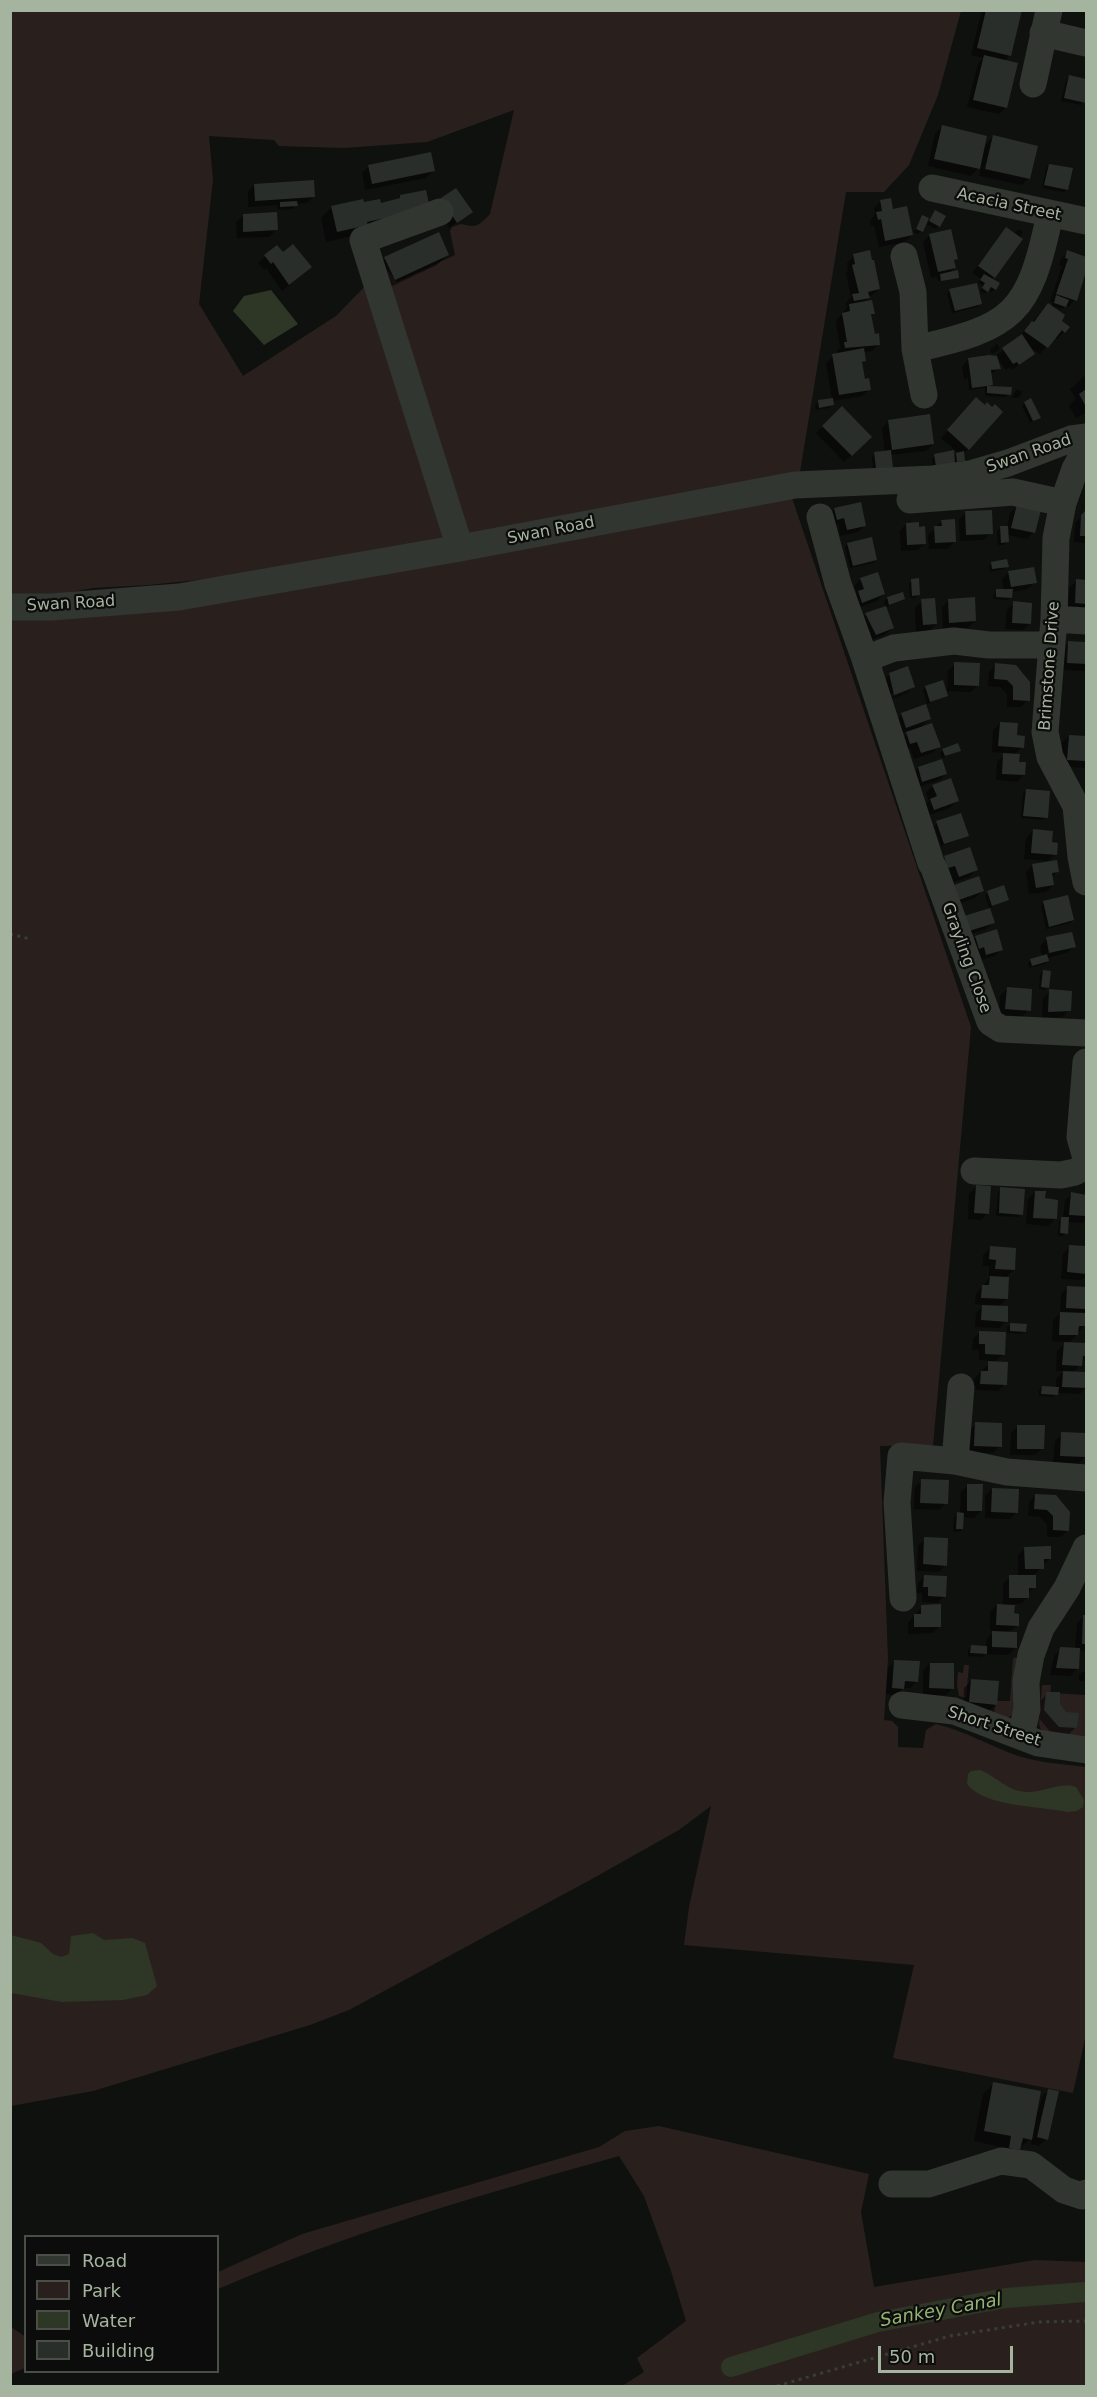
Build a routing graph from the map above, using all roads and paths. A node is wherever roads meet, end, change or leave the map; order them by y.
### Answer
1 (1046, 22) edge
2 (1086, 43) edge
3 (1033, 84) dead end
4 (932, 188) dead end
5 (440, 212) dead end
6 (1050, 214) junction
7 (1086, 221) edge
8 (904, 256) dead end
9 (915, 349) junction
10 (924, 394) dead end
11 (1086, 437) edge
12 (1086, 449) edge
13 (910, 500) dead end
14 (1063, 503) junction
15 (820, 517) dead end
16 (460, 548) junction
17 (10, 607) edge
18 (1086, 621) edge
19 (1052, 632) junction
20 (865, 659) junction
21 (1074, 779) edge
22 (1086, 882) edge
23 (10, 934) edge
24 (30, 939) dead end
25 (1086, 1033) edge
26 (1086, 1062) edge
27 (1086, 1158) edge
28 (1086, 1166) edge
29 (974, 1171) dead end
30 (961, 1387) dead end
31 (955, 1461) junction
32 (1086, 1478) edge
33 (1086, 1548) edge
34 (903, 1599) dead end
35 (902, 1705) dead end
36 (1021, 1736) junction
37 (1086, 1750) edge
38 (892, 2184) dead end
39 (1086, 2193) edge
40 (1086, 2321) edge
41 (777, 2386) edge

1 - 2 street
1 - 3 street
4 - 6 street, Acacia Street
5 - 16 street
6 - 7 street, Acacia Street
6 - 9 street
8 - 9 street
9 - 10 street
11 - 16 street, Swan Road
12 - 14 street, Brimstone Drive
13 - 14 street
14 - 19 street, Brimstone Drive
15 - 20 street, Grayling Close
16 - 17 street, Swan Road
18 - 19 street
19 - 20 street
19 - 21 street, Brimstone Drive
20 - 25 street, Grayling Close
21 - 22 street, Brimstone Drive
23 - 24 path
26 - 27 street
28 - 29 street
30 - 31 street
31 - 32 street
31 - 34 street
33 - 36 street
35 - 36 street, Short Street
36 - 37 street, Short Street
38 - 39 street
40 - 41 path

